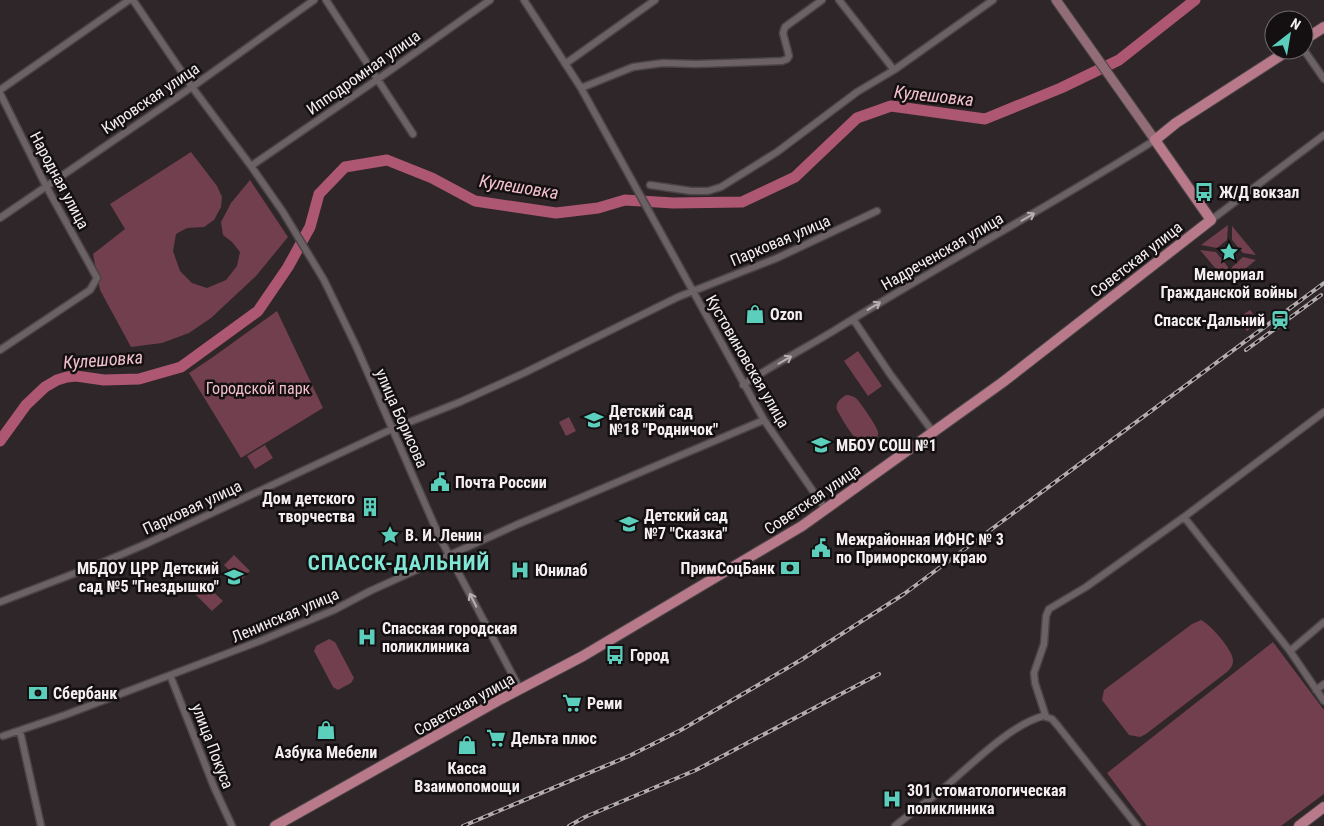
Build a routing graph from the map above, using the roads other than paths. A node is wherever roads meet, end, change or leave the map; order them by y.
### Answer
1 (128, 0) edge
2 (133, 0) edge
3 (314, 0) edge
4 (326, 0) edge
5 (490, 0) edge
6 (524, 0) edge
7 (822, 0) edge
8 (839, 0) edge
9 (993, 0) edge
10 (1056, 0) edge
11 (651, 1) edge
12 (1274, 60) edge
13 (1311, 60) edge
14 (565, 64) junction
15 (894, 70) junction
16 (378, 79) junction
17 (1324, 79) edge
18 (192, 86) junction
19 (581, 88) junction
20 (0, 92) edge
21 (413, 134) dead end
22 (1324, 136) edge
23 (1155, 140) junction
24 (251, 166) junction
25 (46, 186) junction
26 (650, 186) dead end
27 (877, 211) dead end
28 (0, 218) edge
29 (1211, 220) junction
30 (693, 291) junction
31 (853, 319) junction
32 (0, 350) edge
33 (743, 385) junction
34 (1324, 412) edge
35 (764, 420) junction
36 (392, 429) junction
37 (933, 432) junction
38 (826, 510) junction
39 (1184, 517) junction
40 (450, 555) junction
41 (0, 602) edge
42 (1324, 622) edge
43 (1290, 651) junction
44 (170, 675) junction
45 (1324, 684) edge
46 (520, 689) junction
47 (1316, 690) junction
48 (1324, 701) edge
49 (1046, 717) junction
50 (20, 731) junction
51 (3, 736) dead end
52 (1324, 807) edge
53 (41, 826) edge
54 (232, 826) edge
55 (275, 826) edge
56 (895, 826) edge
57 (1137, 826) edge
58 (1299, 826) edge

1 - 20 street
2 - 18 street
3 - 18 street, Кировская улица
4 - 16 street
5 - 16 street, Ипподромная улица
6 - 14 street
7 - 19 street
8 - 15 street
9 - 15 street
10 - 23 main road
11 - 14 street
12 - 23 main road
13 - 17 street
14 - 19 street
15 - 26 street
16 - 21 street
16 - 24 street, Ипподромная улица
18 - 24 street
18 - 25 street, Кировская улица
19 - 30 street, Кустовиновская улица
20 - 25 street, Народная улица
22 - 29 street, Советская улица
23 - 29 main road
31 -> 23 street, Надреченская улица
24 - 36 street, улица Борисова
25 - 28 street, Кировская улица
25 - 32 street, Народная улица
27 - 30 street, Парковая улица
29 - 37 main road, Советская улица
30 - 33 street, Кустовиновская улица
30 - 36 street, Парковая улица
33 -> 31 street, Надреченская улица
31 - 37 street
33 - 35 street, Кустовиновская улица
34 - 39 street
35 - 38 street, Кустовиновская улица
35 - 40 street, Ленинская улица
36 - 40 street, улица Борисова
36 - 41 street, Парковая улица
37 - 38 main road, Советская улица
38 - 46 main road, Советская улица
39 - 43 street
39 - 49 street
40 - 44 street, Ленинская улица
46 -> 40 street, улица Борисова
42 - 43 street
43 - 47 street
44 - 50 street, Ленинская улица
44 - 54 street, улица Покуса
45 - 47 street
46 - 55 main road, Советская улица
47 - 48 street
49 - 56 street
49 - 57 street
50 - 51 street, Ленинская улица
50 - 53 street
52 - 58 main road

